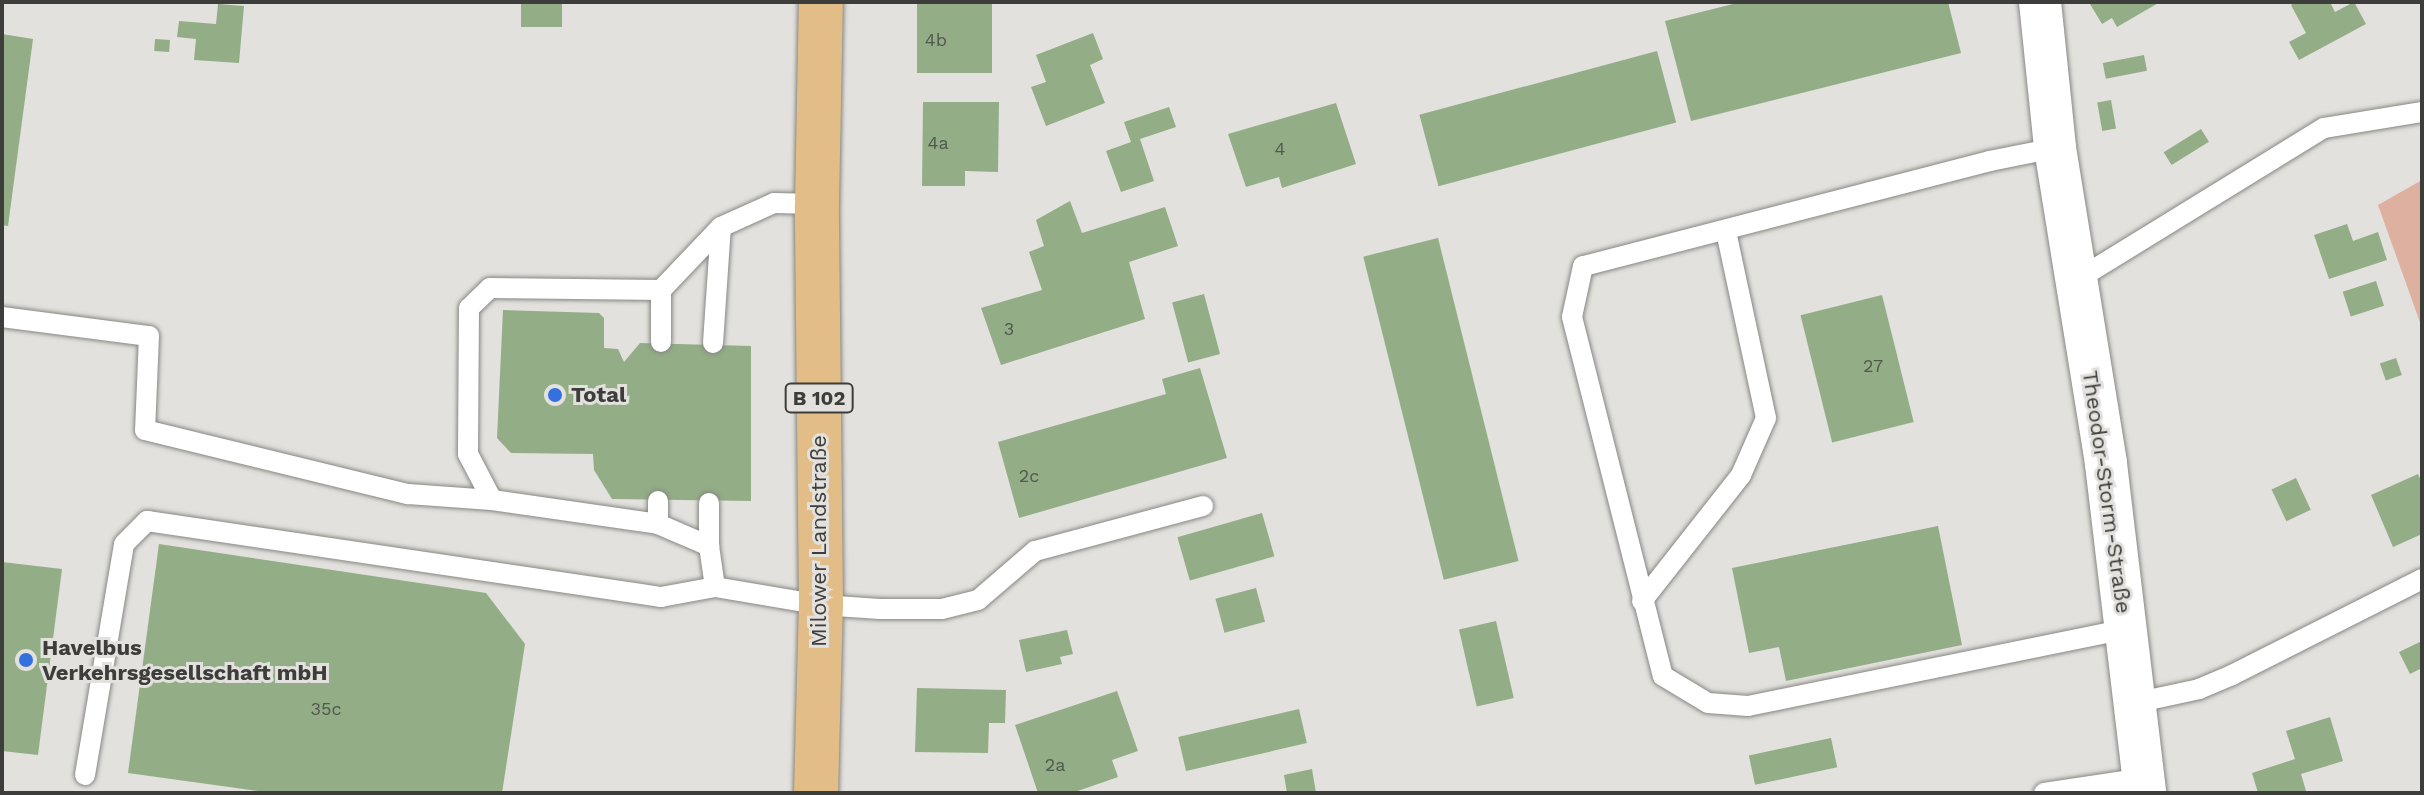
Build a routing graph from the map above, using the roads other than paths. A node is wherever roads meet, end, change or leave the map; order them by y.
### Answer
1 (821, 2) edge
2 (2040, 2) edge
3 (2422, 112) edge
4 (2055, 148) junction
5 (817, 204) junction
6 (721, 227) junction
7 (1726, 232) junction
8 (2075, 281) junction
9 (661, 290) junction
10 (2, 317) edge
11 (661, 342) dead end
12 (713, 343) dead end
13 (492, 500) junction
14 (658, 501) dead end
15 (709, 503) dead end
16 (1203, 506) dead end
17 (658, 524) junction
18 (709, 546) junction
19 (2422, 579) edge
20 (715, 587) junction
21 (1642, 601) junction
22 (821, 605) junction
23 (2126, 629) junction
24 (2135, 703) junction
25 (85, 775) dead end
26 (2144, 786) edge
27 (816, 793) edge
28 (2044, 793) edge

1 - 5 main road, Milower Landstraße / B 102
2 - 4 street, Theodor-Storm-Straße
3 - 8 lane
4 - 7 lane
4 - 8 street, Theodor-Storm-Straße
5 - 6 lane
5 - 22 main road, Milower Landstraße / B 102
6 - 9 lane
6 - 12 lane
7 - 21 lane
7 - 21 lane
8 - 23 street, Theodor-Storm-Straße
9 - 11 lane
9 - 13 lane
10 - 13 lane
13 - 17 lane
14 - 17 lane
15 - 18 lane
16 - 22 lane
17 - 18 lane
18 - 20 lane
19 - 24 lane
20 - 22 lane
20 - 25 lane
21 - 23 lane
22 - 27 main road, Milower Landstraße / B 102
23 - 24 street, Theodor-Storm-Straße
24 - 26 street, Theodor-Storm-Straße
26 - 28 lane

